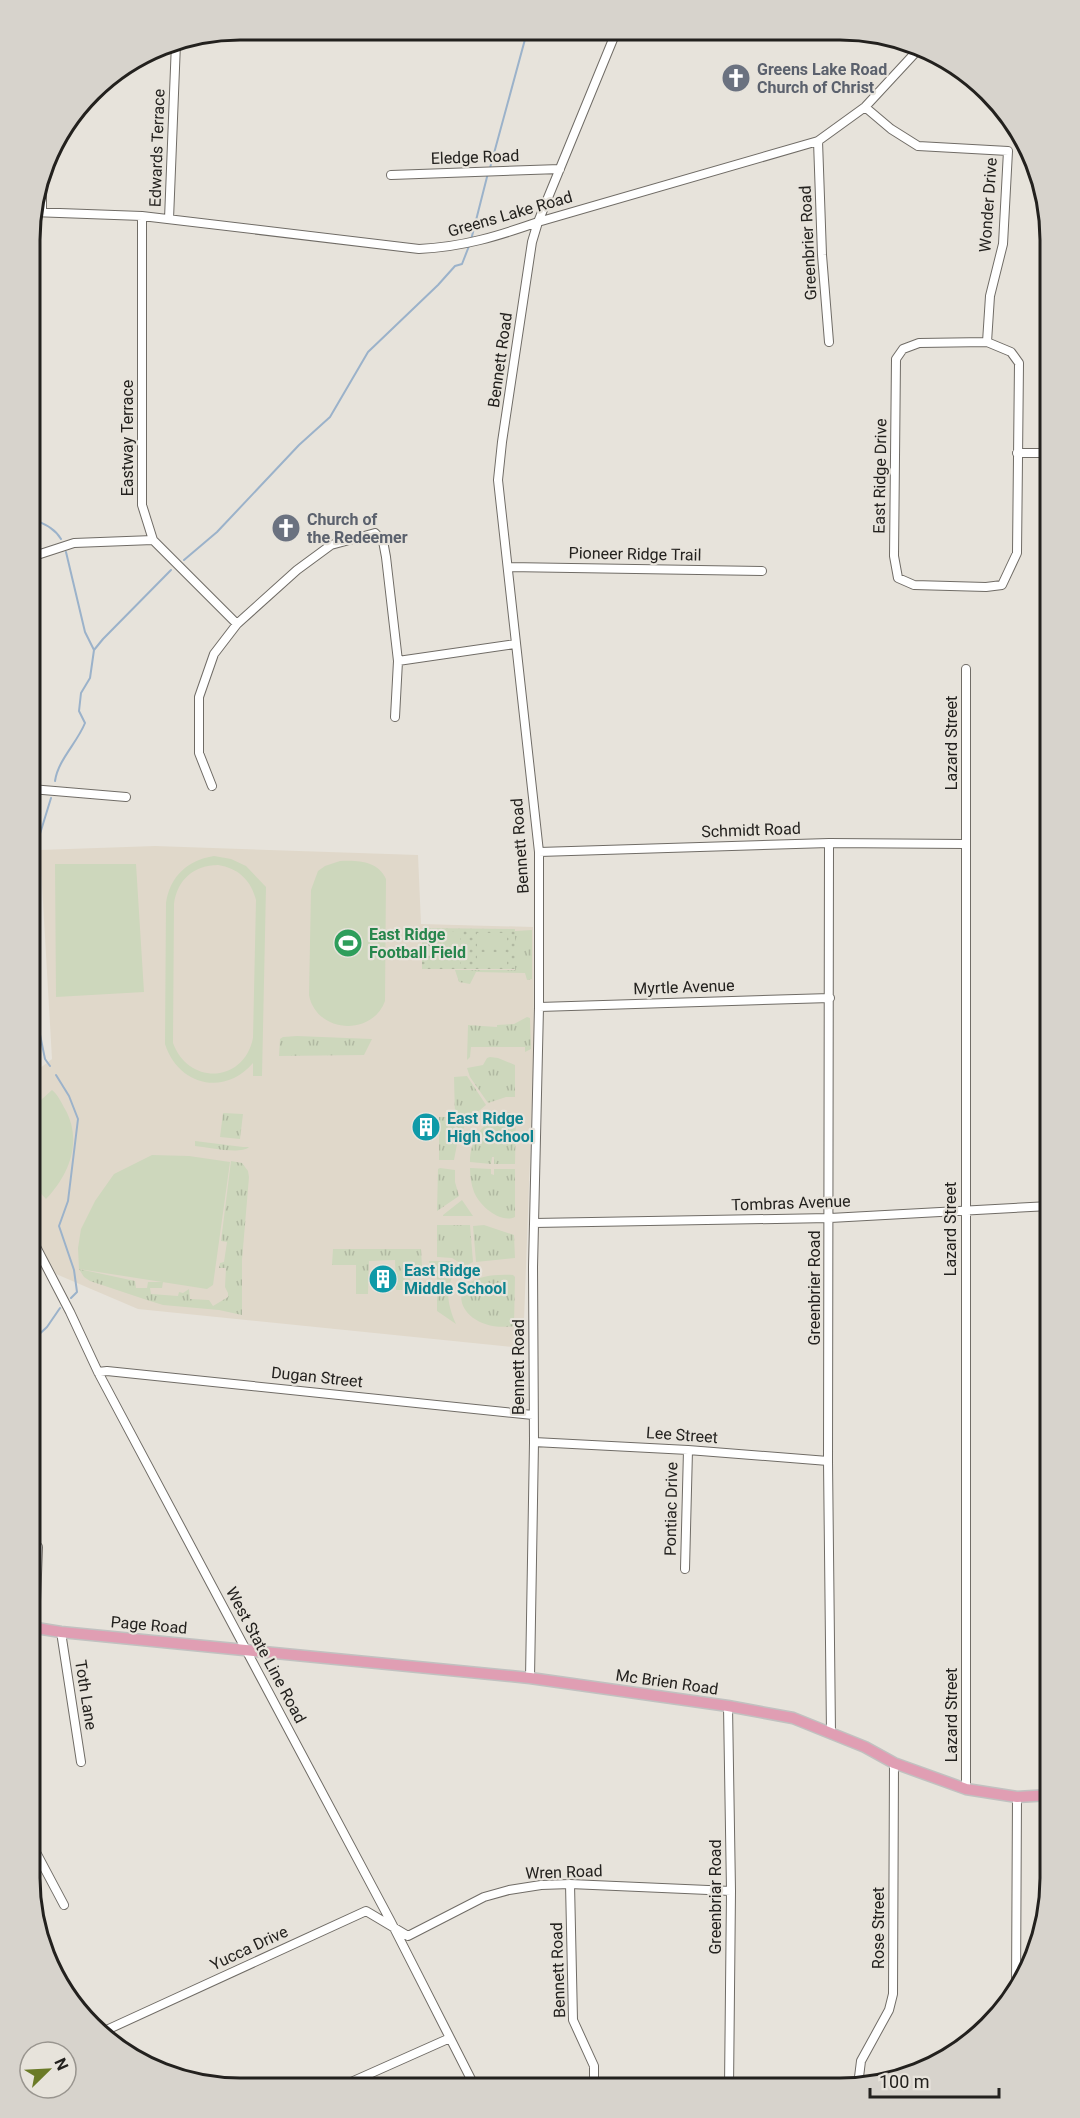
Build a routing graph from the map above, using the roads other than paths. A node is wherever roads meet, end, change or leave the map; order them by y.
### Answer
1 (613, 40) edge
2 (176, 51) edge
3 (913, 55) edge
4 (865, 107) junction
5 (818, 141) junction
6 (560, 169) junction
7 (391, 175) dead end
8 (42, 211) edge
9 (142, 216) junction
10 (169, 219) junction
11 (538, 222) junction
12 (829, 342) dead end
13 (987, 342) junction
14 (1017, 453) junction
15 (1040, 453) edge
16 (153, 540) junction
17 (40, 554) edge
18 (508, 567) junction
19 (762, 571) dead end
20 (237, 624) junction
21 (515, 644) junction
22 (398, 661) junction
23 (966, 669) dead end
24 (395, 717) dead end
25 (212, 786) dead end
26 (40, 790) edge
27 (126, 797) dead end
28 (829, 843) junction
29 (965, 844) junction
30 (539, 852) junction
31 (830, 998) junction
32 (539, 1007) junction
33 (1039, 1206) edge
34 (965, 1210) junction
35 (830, 1218) junction
36 (534, 1223) junction
37 (40, 1254) edge
38 (98, 1372) junction
39 (533, 1415) junction
40 (534, 1442) junction
41 (687, 1450) junction
42 (828, 1461) junction
43 (685, 1569) dead end
44 (40, 1628) edge
45 (62, 1632) junction
46 (247, 1650) junction
47 (266, 1652) joint
48 (530, 1678) junction
49 (728, 1707) junction
50 (831, 1733) junction
51 (81, 1762) dead end
52 (894, 1763) junction
53 (966, 1789) junction
54 (1039, 1796) edge
55 (1017, 1797) junction
56 (40, 1860) edge
57 (570, 1884) junction
58 (731, 1891) junction
59 (64, 1905) dead end
60 (394, 1927) junction
61 (408, 1936) joint
62 (1016, 1971) edge
63 (110, 2029) edge
64 (450, 2038) junction
65 (859, 2077) edge
66 (358, 2078) edge
67 (471, 2078) edge
68 (594, 2078) edge
69 (729, 2078) edge

1 - 6 street, Bennett Road
2 - 10 street, Edwards Terrace
3 - 4 street, Greens Lake Road
4 - 5 street, Greens Lake Road
4 - 13 street, Wonder Drive
5 - 11 street, Greens Lake Road
5 - 12 street, Greenbrier Road
6 - 7 street, Eledge Road
6 - 11 street, Bennett Road
8 - 9 street, Greens Lake Road
9 - 10 street, Greens Lake Road
9 - 16 street, Eastway Terrace
10 - 11 street, Greens Lake Road
11 - 18 street, Bennett Road
13 - 14 street, East Ridge Drive
13 - 14 street, East Ridge Drive
14 - 15 street
16 - 17 street
16 - 20 street, Eastway Terrace
18 - 19 street, Pioneer Ridge Trail
18 - 21 street, Bennett Road
20 - 22 street
20 - 25 street
21 - 22 street
21 - 30 street, Bennett Road
22 - 24 street
23 - 29 street, Lazard Street
26 - 27 street
28 - 29 street, Schmidt Road
28 - 30 street, Schmidt Road
28 - 31 street, Greenbrier Road
29 - 34 street, Lazard Street
30 - 32 street, Bennett Road
31 - 32 street, Myrtle Avenue
31 - 35 street, Greenbrier Road
32 - 36 street, Bennett Road
33 - 34 street, Tombras Avenue
34 - 35 street, Tombras Avenue
34 - 53 street, Lazard Street
35 - 36 street, Tombras Avenue
35 - 42 street, Greenbrier Road
36 - 39 street, Bennett Road
37 - 38 street, West State Line Road
38 - 39 street, Dugan Street
38 - 46 street, West State Line Road
39 - 40 street, Bennett Road
40 - 41 street, Lee Street
40 - 48 street, Bennett Road
41 - 42 street, Lee Street
41 - 43 street, Pontiac Drive
42 - 50 street, Greenbrier Road
44 - 45 main road, Page Road
45 - 46 main road, Page Road
45 - 51 street, Toth Lane
46 - 47 main road, Page Road
46 - 60 street, West State Line Road
47 - 48 main road, Mc Brien Road
48 - 49 main road, Mc Brien Road
49 - 50 main road, Mc Brien Road
49 - 58 street, Greenbriar Road
50 - 52 main road, Mc Brien Road
52 - 53 main road, Mc Brien Road
52 - 65 street, Rose Street
53 - 55 main road, Mc Brien Road
54 - 55 main road, Mc Brien Road
55 - 62 street
56 - 59 street
57 - 58 street, Wren Road
57 - 61 street, Wren Road
57 - 68 street, Bennett Road
58 - 69 street, Greenbriar Road
60 - 61 street, Yucca Drive
60 - 63 street, Yucca Drive
60 - 64 street, West State Line Road
64 - 66 street
64 - 67 street, West State Line Road

